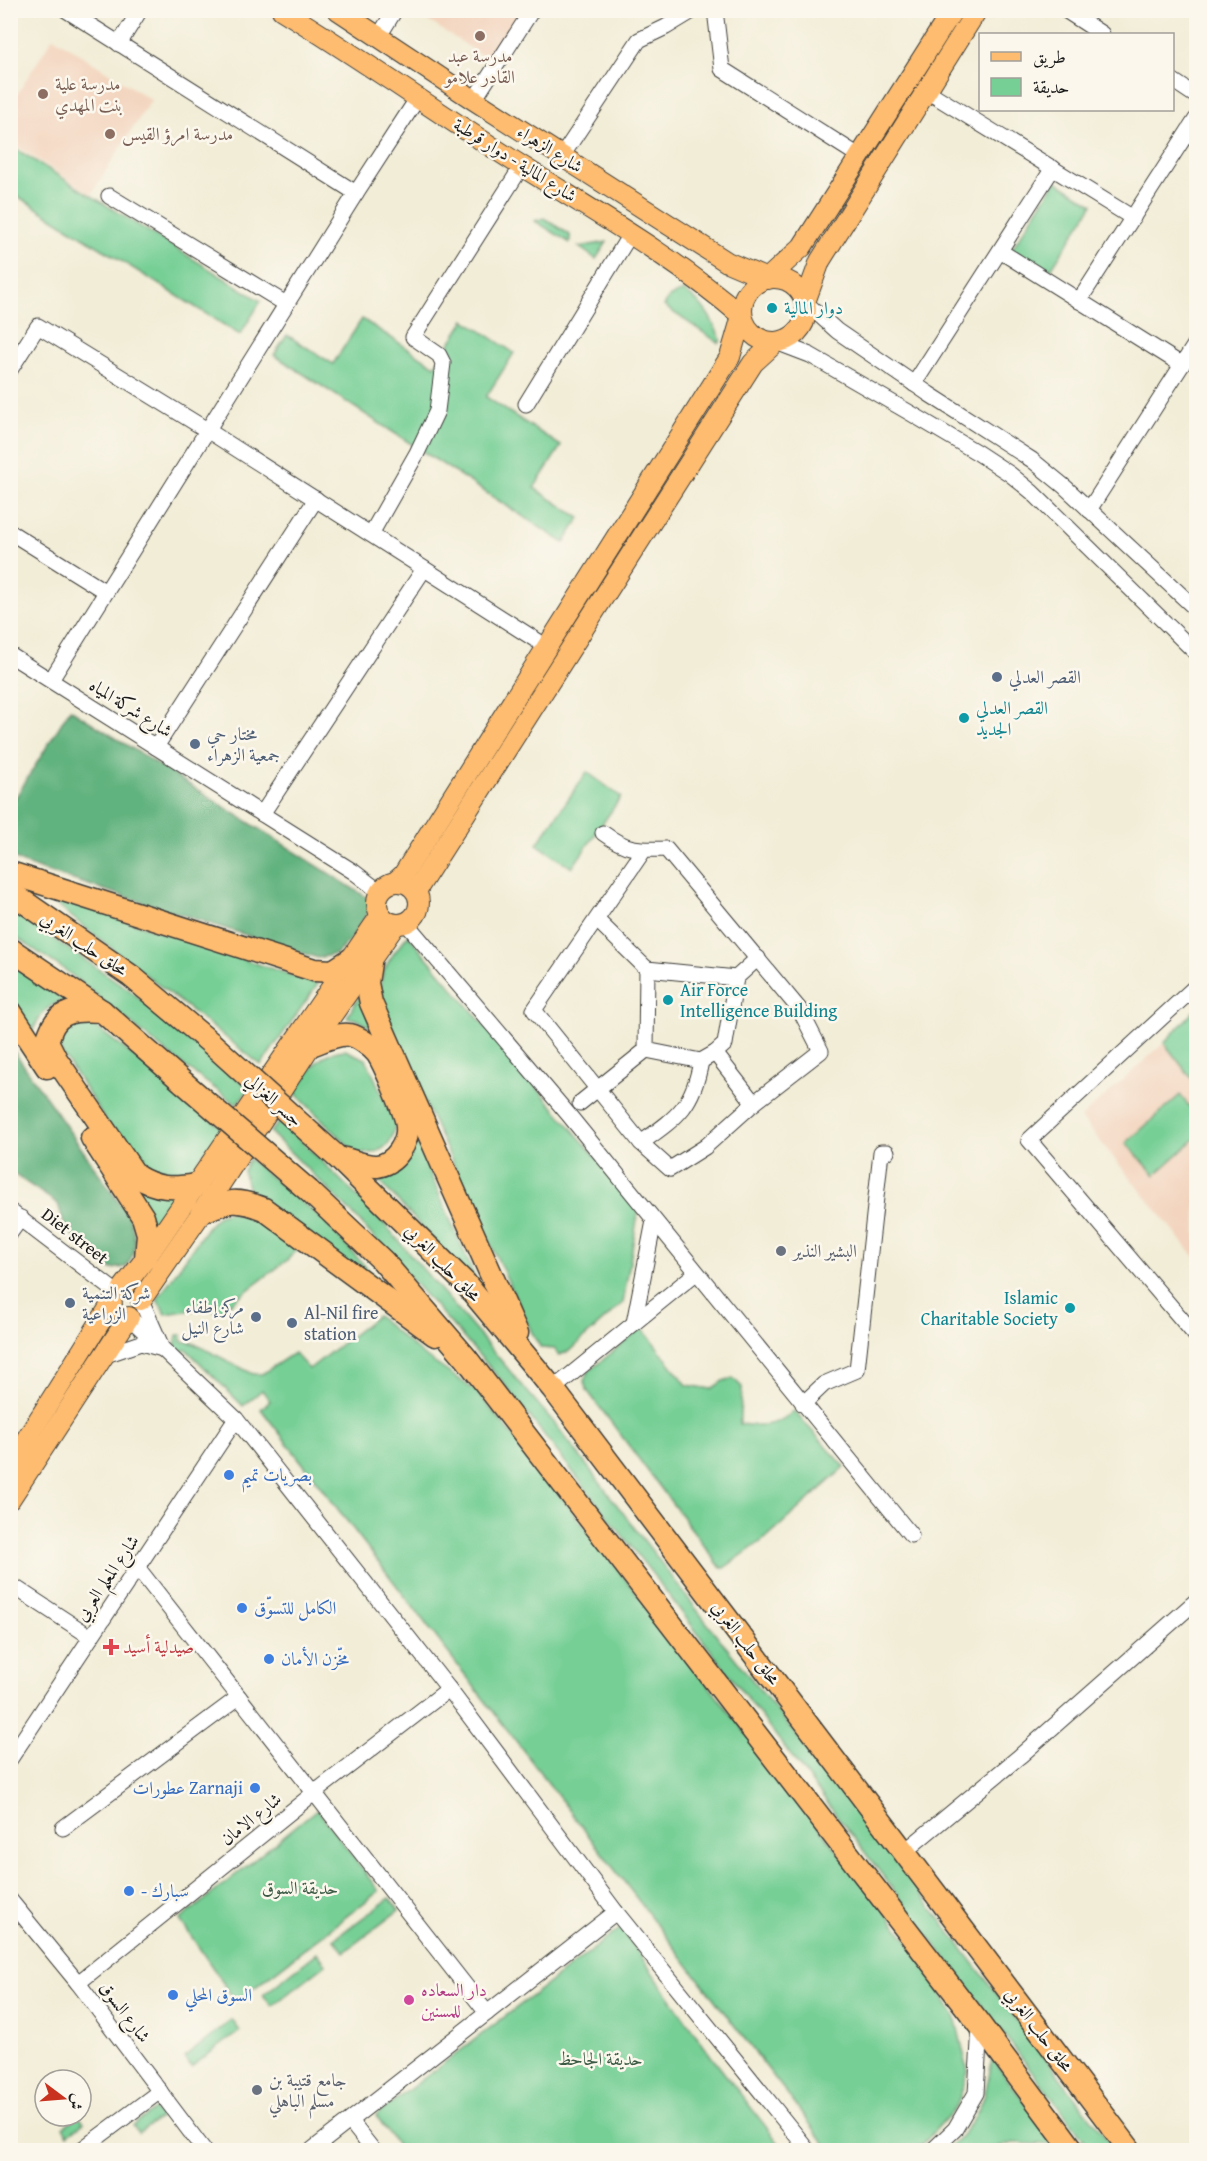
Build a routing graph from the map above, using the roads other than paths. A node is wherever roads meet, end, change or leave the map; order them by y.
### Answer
1 (66, 10) edge
2 (140, 10) edge
3 (282, 10) edge
4 (338, 10) edge
5 (395, 10) edge
6 (532, 10) edge
7 (694, 10) edge
8 (715, 10) edge
9 (953, 10) edge
10 (977, 10) edge
11 (1065, 10) edge
12 (1100, 33) edge
13 (379, 36) junction
14 (119, 44) junction
15 (1174, 81) edge
16 (927, 91) junction
17 (1197, 96) edge
18 (417, 99) junction
19 (474, 100) junction
20 (1197, 119) edge
21 (562, 156) junction
22 (859, 156) junction
23 (522, 166) junction
24 (1053, 168) junction
25 (356, 193) junction
26 (109, 196) dead end
27 (1133, 218) junction
28 (631, 233) junction
29 (999, 251) junction
30 (767, 279) junction
31 (1079, 301) junction
32 (805, 302) junction
33 (286, 304) junction
34 (742, 316) junction
35 (776, 342) junction
36 (1197, 343) edge
37 (1182, 365) junction
38 (10, 370) edge
39 (914, 384) junction
40 (526, 404) dead end
41 (207, 430) junction
42 (316, 499) junction
43 (1089, 510) junction
44 (10, 532) edge
45 (370, 534) junction
46 (424, 568) junction
47 (106, 592) junction
48 (1197, 609) edge
49 (547, 647) junction
50 (1197, 653) edge
51 (10, 655) edge
52 (51, 680) junction
53 (156, 747) junction
54 (262, 814) junction
55 (603, 833) dead end
56 (644, 850) junction
57 (10, 873) edge
58 (387, 887) junction
59 (416, 891) junction
60 (10, 892) edge
61 (597, 920) junction
62 (394, 921) junction
63 (10, 949) edge
64 (758, 958) junction
65 (361, 961) junction
66 (647, 969) junction
67 (736, 978) junction
68 (1197, 986) edge
69 (10, 1011) edge
70 (102, 1011) junction
71 (212, 1044) joint
72 (310, 1045) junction
73 (646, 1050) junction
74 (708, 1057) junction
75 (598, 1089) junction
76 (580, 1103) dead end
77 (754, 1103) junction
78 (641, 1143) junction
79 (887, 1152) dead end
80 (337, 1156) junction
81 (196, 1185) junction
82 (202, 1212) junction
83 (16, 1214) edge
84 (654, 1221) junction
85 (10, 1233) edge
86 (146, 1258) junction
87 (696, 1273) junction
88 (117, 1294) junction
89 (141, 1300) junction
90 (129, 1317) junction
91 (634, 1323) junction
92 (1197, 1336) edge
93 (162, 1348) junction
94 (106, 1355) junction
95 (466, 1358) junction
96 (528, 1359) junction
97 (553, 1389) junction
98 (803, 1404) junction
99 (237, 1419) junction
100 (10, 1465) edge
101 (10, 1499) edge
102 (911, 1535) dead end
103 (137, 1567) junction
104 (10, 1584) edge
105 (1197, 1601) edge
106 (91, 1638) junction
107 (449, 1689) junction
108 (239, 1697) junction
109 (10, 1759) edge
110 (314, 1793) junction
111 (63, 1828) dead end
112 (904, 1852) junction
113 (10, 1900) edge
114 (616, 1912) junction
115 (78, 1983) junction
116 (487, 2013) junction
117 (980, 2025) junction
118 (160, 2091) junction
119 (350, 2121) junction
120 (81, 2151) edge
121 (204, 2151) edge
122 (312, 2151) edge
123 (373, 2151) edge
124 (808, 2151) edge
125 (933, 2151) edge
126 (1074, 2151) edge
127 (1130, 2151) edge

1 - 14 street
2 - 14 street
3 - 18 main road, شارع المالية - دوار قرطبة
4 - 13 main road, شارع الزهراء
5 - 13 street
6 - 19 street
7 - 21 street
8 - 22 street
9 - 22 main road
10 - 16 main road
11 - 12 street
13 - 19 main road, شارع الزهراء
14 - 25 street
15 - 17 street
16 - 24 street
16 - 32 main road
18 - 23 main road, شارع المالية - دوار قرطبة
18 - 25 street
19 - 21 main road, شارع الزهراء
20 - 27 street
21 - 30 main road, شارع الزهراء
22 - 30 main road
23 - 28 main road, شارع المالية - دوار قرطبة
23 - 45 street
24 - 27 street
24 - 29 street
25 - 33 street
26 - 33 street
27 - 31 street
28 - 34 main road, شارع المالية - دوار قرطبة
28 - 40 street
29 - 31 street
29 - 39 street
30 - 32 main road
30 - 34 main road
31 - 37 street
32 - 35 main road
32 - 39 street
33 - 41 street
34 - 35 main road
34 - 49 main road
35 - 50 street
35 - 59 main road
36 - 37 street
37 - 43 street
38 - 41 street
39 - 43 street
41 - 42 street
41 - 47 street
42 - 45 street
42 - 53 street
43 - 48 street
44 - 47 street
45 - 46 street
46 - 49 street
46 - 54 street
47 - 52 street
49 - 58 main road
51 - 52 street, شارع شركة المياه
52 - 53 street, شارع شركة المياه
53 - 54 street, شارع شركة المياه
54 - 58 street, شارع شركة المياه
55 - 56 street
56 - 61 street
56 - 64 street
57 - 65 highway
58 - 59 main road
58 - 62 main road
59 - 62 main road
60 - 71 highway, محلق حلب الغربي
61 - 66 street
61 - 75 street
62 - 65 main road
62 - 84 street
63 - 70 highway
64 - 67 street
64 - 77 street
65 - 72 main road
65 - 81 main road
65 - 96 highway
66 - 67 street
66 - 73 street
67 - 74 street
68 - 92 street
69 - 86 highway
70 - 81 highway
70 - 95 highway, bridge
71 - 80 highway, جسر الغزالي, bridge
72 - 80 highway
72 - 82 main road
73 - 74 street
73 - 75 street
74 - 77 street
74 - 78 street
75 - 76 street
75 - 78 street
77 - 78 street
79 - 98 street
80 - 96 highway, محلق حلب الغربي
81 - 86 main road
82 - 89 main road
82 - 95 highway
83 - 85 street
83 - 88 street, Diet street
84 - 87 street
84 - 91 street
86 - 88 main road
87 - 91 street
87 - 98 street
88 - 89 main road
88 - 90 main road
88 - 100 main road
89 - 90 main road
89 - 93 street
90 - 93 street
90 - 94 main road
91 - 97 street
93 - 94 street
93 - 99 street
94 - 101 main road
95 - 117 highway
96 - 97 highway, محلق حلب الغربي
97 - 112 highway, محلق حلب الغربي
98 - 102 street
99 - 103 street, شارع المعلم العربي
99 - 107 street
103 - 106 street, شارع المعلم العربي
103 - 108 street
104 - 106 street
105 - 112 street
106 - 109 street, شارع المعلم العربي
107 - 110 street, شارع الامان
107 - 114 street
108 - 110 street
108 - 111 street
110 - 115 street, شارع الامان
110 - 116 street
112 - 127 highway, محلق حلب الغربي
113 - 115 street, شارع السوق
114 - 116 street
114 - 124 street
115 - 118 street, شارع السوق
116 - 119 street
117 - 125 street
117 - 126 highway
118 - 120 street
118 - 121 street, شارع السوق
119 - 122 street
119 - 123 street

